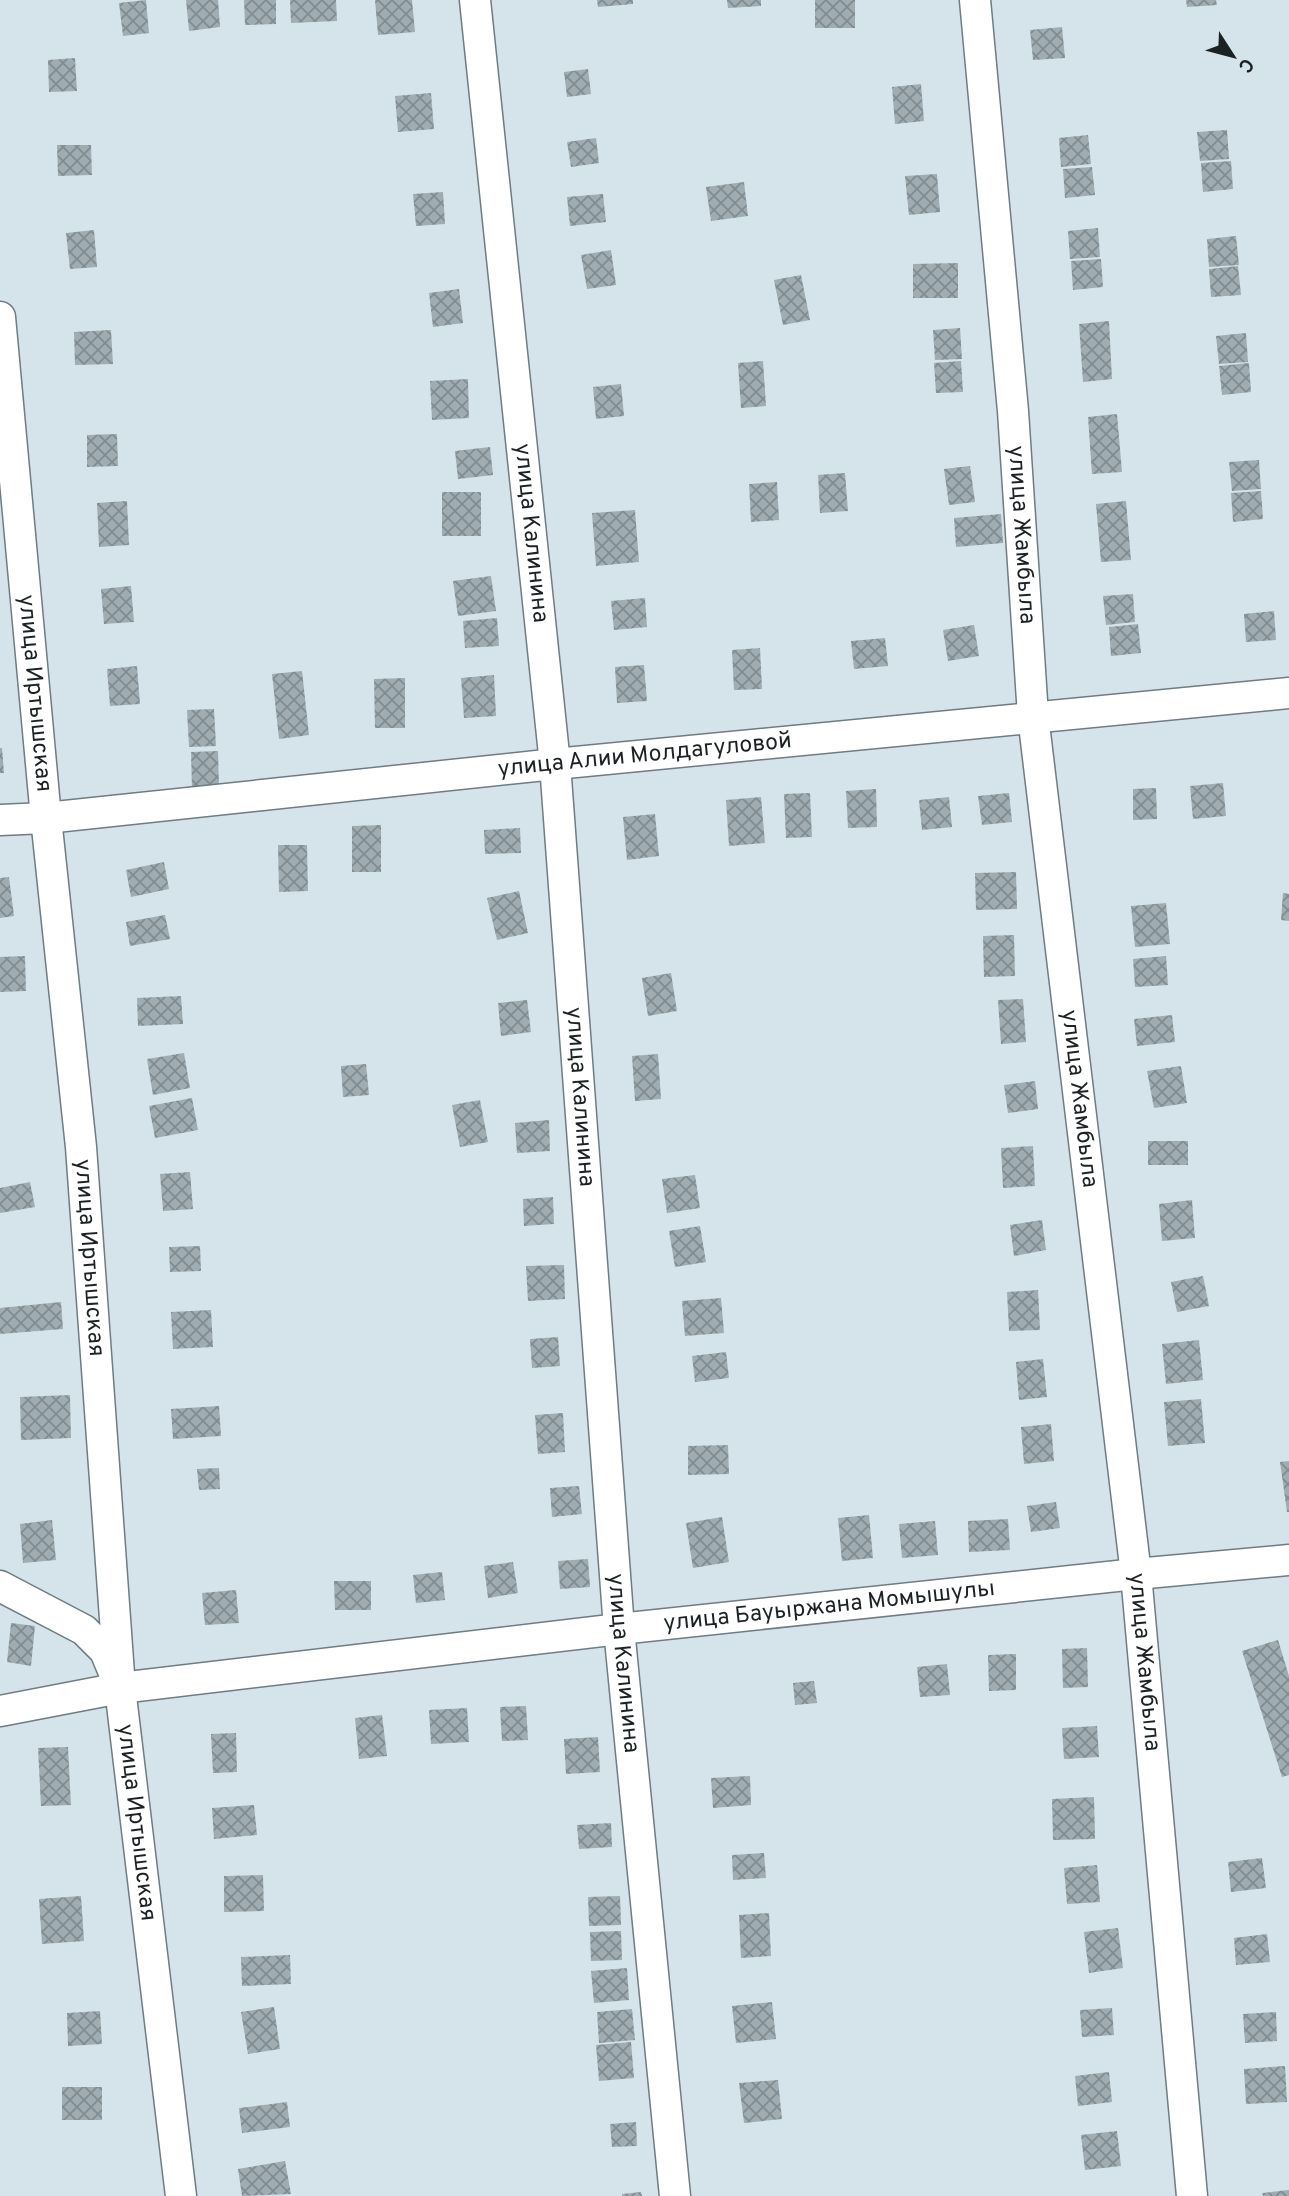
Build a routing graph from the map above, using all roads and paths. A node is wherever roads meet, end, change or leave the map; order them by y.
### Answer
1 (475, 0) edge
2 (975, 0) edge
3 (0, 317) edge
4 (1289, 693) edge
5 (1033, 716) junction
6 (555, 764) junction
7 (46, 818) junction
8 (0, 820) edge
9 (1289, 1560) edge
10 (1136, 1574) junction
11 (0, 1586) edge
12 (619, 1629) junction
13 (120, 1688) junction
14 (0, 1711) edge
15 (181, 2196) edge
16 (675, 2196) edge
17 (1192, 2196) edge

1 - 6 street, улица Калинина
2 - 5 street, улица Жамбыла
3 - 7 street, улица Иртышская
4 - 5 street, улица Алии Молдагуловой
5 - 6 street, улица Алии Молдагуловой
5 - 10 street, улица Жамбыла
6 - 7 street, улица Алии Молдагуловой
6 - 12 street, улица Калинина
7 - 8 street, улица Алии Молдагуловой
7 - 13 street, улица Иртышская
9 - 10 street, улица Бауыржана Момышулы
10 - 12 street, улица Бауыржана Момышулы
10 - 17 street, улица Жамбыла
11 - 13 street
12 - 13 street, улица Бауыржана Момышулы
12 - 16 street, улица Калинина
13 - 14 street, улица Бауыржана Момышулы
13 - 15 street, улица Иртышская

